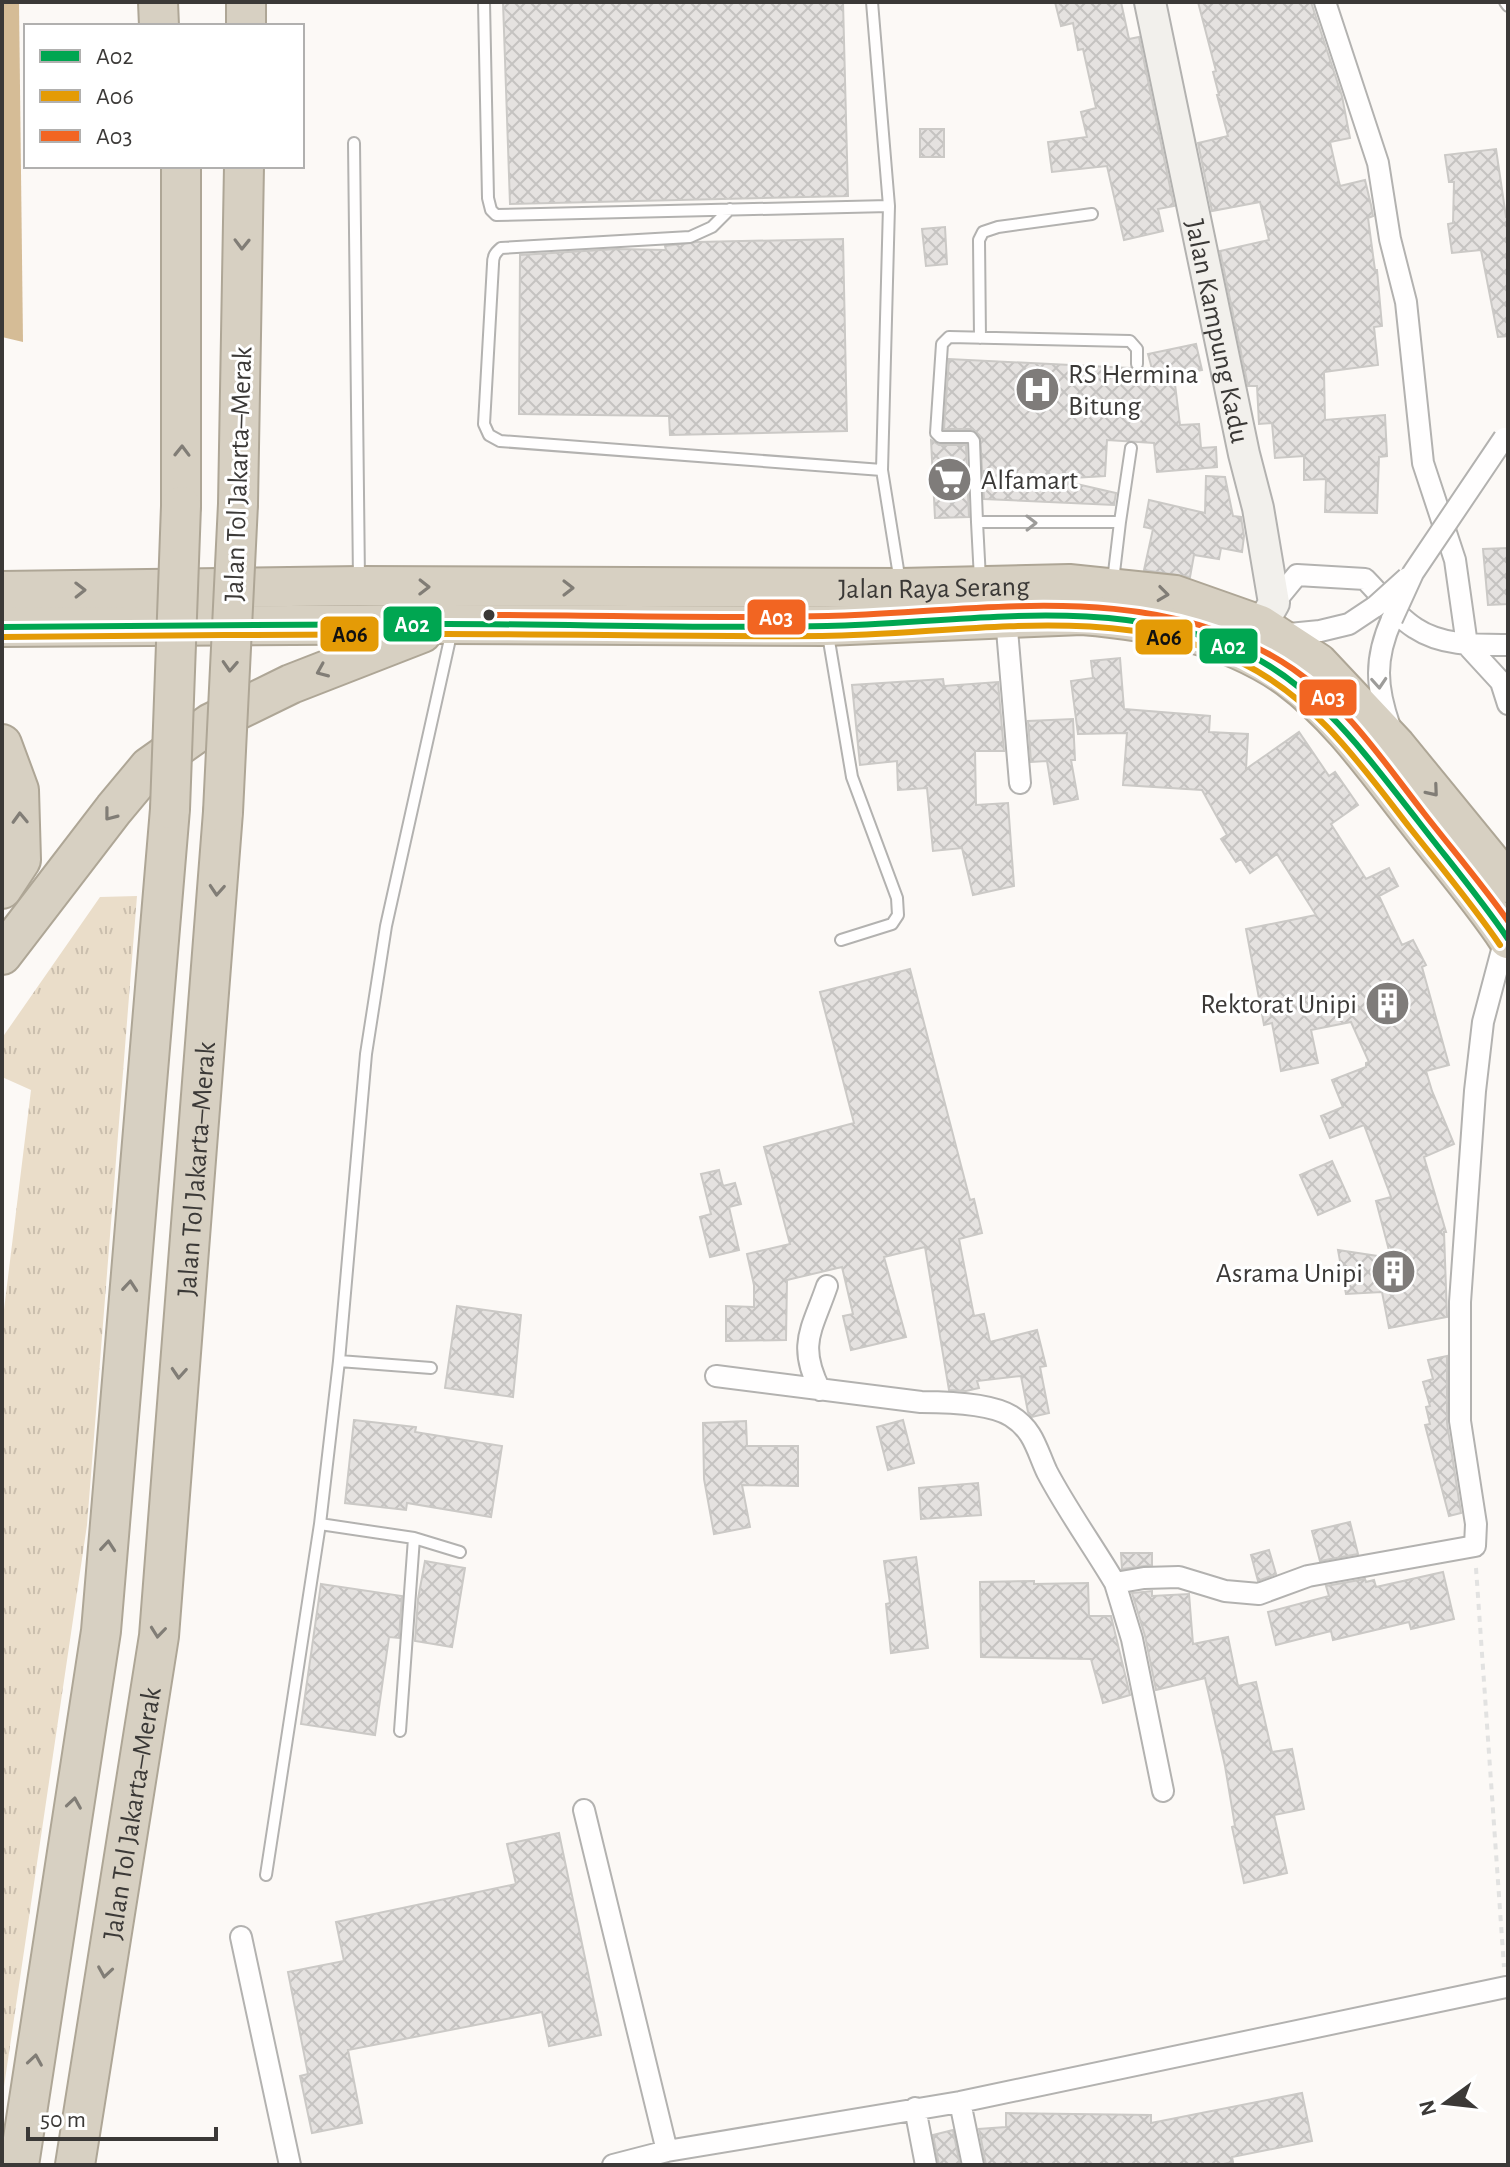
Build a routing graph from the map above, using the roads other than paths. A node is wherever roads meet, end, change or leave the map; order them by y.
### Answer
1 (158, 2) edge
2 (180, 2) edge
3 (246, 2) edge
4 (484, 2) edge
5 (872, 2) edge
6 (1150, 2) edge
7 (1325, 2) edge
8 (159, 24) edge
9 (180, 24) edge
10 (246, 24) edge
11 (354, 143) dead end
12 (168, 168) edge
13 (181, 168) edge
14 (244, 168) edge
15 (889, 206) junction
16 (730, 209) junction
17 (1092, 214) dead end
18 (980, 338) junction
19 (1137, 364) dead end
20 (183, 395) junction
21 (1506, 435) edge
22 (1131, 448) dead end
23 (882, 470) junction
24 (977, 522) junction
25 (1120, 522) junction
26 (980, 585) junction
27 (359, 586) junction
28 (901, 588) junction
29 (1112, 588) junction
30 (2, 591) edge
31 (1384, 612) junction
32 (470, 615) junction
33 (1006, 618) junction
34 (826, 626) junction
35 (2, 627) edge
36 (1264, 629) junction
37 (1467, 645) junction
38 (1508, 645) edge
39 (1508, 704) edge
40 (2, 744) edge
41 (1396, 746) junction
42 (1020, 783) dead end
43 (1504, 867) edge
44 (2, 889) edge
45 (1507, 937) edge
46 (841, 940) dead end
47 (2, 955) edge
48 (827, 1286) dead end
49 (339, 1361) junction
50 (431, 1368) dead end
51 (716, 1376) dead end
52 (820, 1390) junction
53 (320, 1524) junction
54 (414, 1538) junction
55 (460, 1552) dead end
56 (1115, 1583) junction
57 (400, 1731) dead end
58 (1163, 1791) dead end
59 (584, 1810) dead end
60 (266, 1875) dead end
61 (241, 1937) dead end
62 (1507, 1992) edge
63 (960, 2102) junction
64 (915, 2108) junction
65 (667, 2151) junction
66 (19, 2165) edge
67 (75, 2165) edge
68 (290, 2165) edge
69 (613, 2165) edge
70 (926, 2165) edge
71 (973, 2165) edge

1 - 8 highway
2 - 9 highway
3 - 10 highway
4 - 16 lane
5 - 15 lane
6 - 36 street, Jalan Kampung Kadu
7 - 37 street
11 - 27 lane
12 - 20 highway
13 - 20 highway, Jalan Tol Jakarta–Merak
14 -> 67 highway, Jalan Tol Jakarta–Merak, bridge
15 - 16 lane
15 - 23 lane
16 - 23 lane
17 - 18 lane
18 - 19 lane
18 - 24 lane
66 -> 20 highway, Jalan Tol Jakarta–Merak, bridge
21 - 31 street, bridge
22 - 25 lane
23 - 28 lane
24 -> 25 lane
24 - 26 lane
25 - 29 lane
26 - 28 highway, Jalan Raya Serang
26 - 29 highway, Jalan Raya Serang
30 -> 27 highway, Jalan Raya Serang
27 -> 32 highway, Jalan Raya Serang
32 -> 28 highway, Jalan Raya Serang
29 -> 36 highway, Jalan Raya Serang
31 - 36 street
31 -> 41 street
32 - 34 highway, Jalan Raya Serang
32 - 35 highway, Jalan Raya Serang
32 -> 47 highway
32 - 49 lane
33 - 34 highway, Jalan Raya Serang
33 - 36 highway, Jalan Raya Serang
33 - 42 street
34 - 46 lane
36 - 37 street
36 - 41 highway, Jalan Raya Serang
36 - 45 highway, Jalan Raya Serang
37 - 38 street
37 - 39 street
44 -> 40 highway
41 -> 43 highway, Jalan Raya Serang
45 - 56 street
48 - 52 street
49 - 50 lane
49 - 53 lane
51 - 52 street
52 - 56 street
53 - 54 lane
53 - 60 lane
54 - 55 lane
54 - 57 lane
56 - 58 street
59 - 65 street
61 - 68 street
62 - 63 street
63 - 64 street
63 - 71 street
64 - 65 street
64 - 70 street
65 - 69 street

